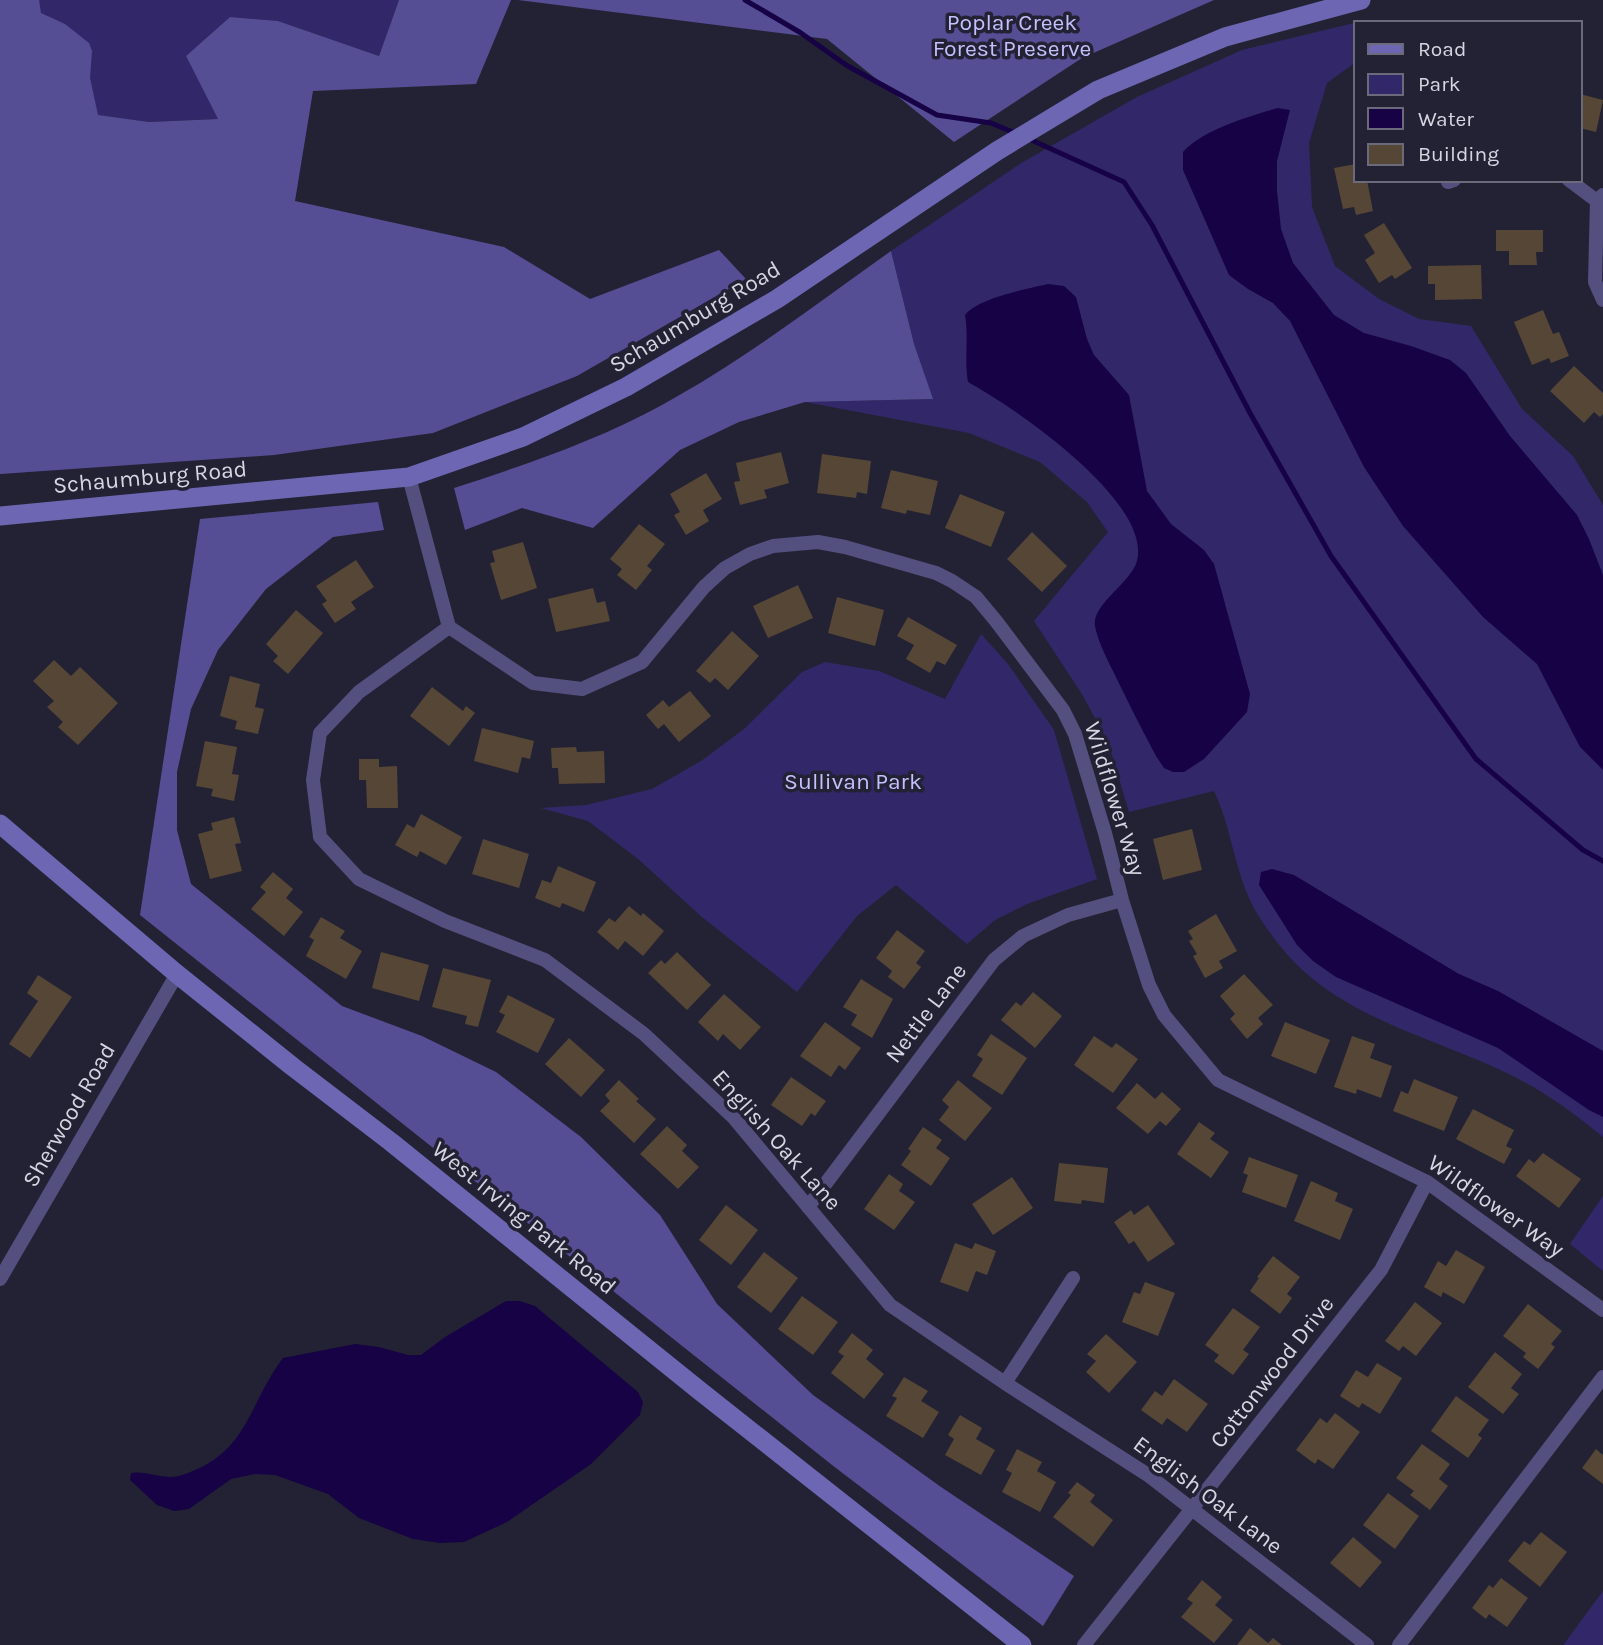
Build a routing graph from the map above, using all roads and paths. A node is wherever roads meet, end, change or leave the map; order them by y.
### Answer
1 (1361, 0) edge
2 (1572, 182) edge
3 (1600, 198) edge
4 (1603, 300) edge
5 (409, 477) junction
6 (0, 516) edge
7 (449, 627) junction
8 (0, 824) edge
9 (1122, 900) junction
10 (177, 974) junction
11 (1427, 1182) junction
12 (808, 1207) junction
13 (1073, 1278) dead end
14 (0, 1279) edge
15 (1603, 1310) edge
16 (1603, 1377) edge
17 (1004, 1383) junction
18 (1192, 1510) junction
19 (1022, 1645) edge
20 (1083, 1645) edge
21 (1367, 1645) edge
22 (1399, 1645) edge

1 - 5 main road, Schaumburg Road
2 - 3 street
3 - 4 street
5 - 6 main road, Schaumburg Road
5 - 7 street
7 - 9 street, Wildflower Way
7 - 12 street, English Oak Lane
8 - 10 main road, West Irving Park Road
9 - 11 street, Wildflower Way
9 - 12 street, Nettle Lane
10 - 14 street, Sherwood Road
10 - 19 main road, West Irving Park Road
11 - 15 street, Wildflower Way
11 - 18 street, Cottonwood Drive
12 - 17 street, English Oak Lane
13 - 17 street
16 - 22 street
17 - 18 street, English Oak Lane
18 - 20 street, Cottonwood Drive
18 - 21 street, English Oak Lane

